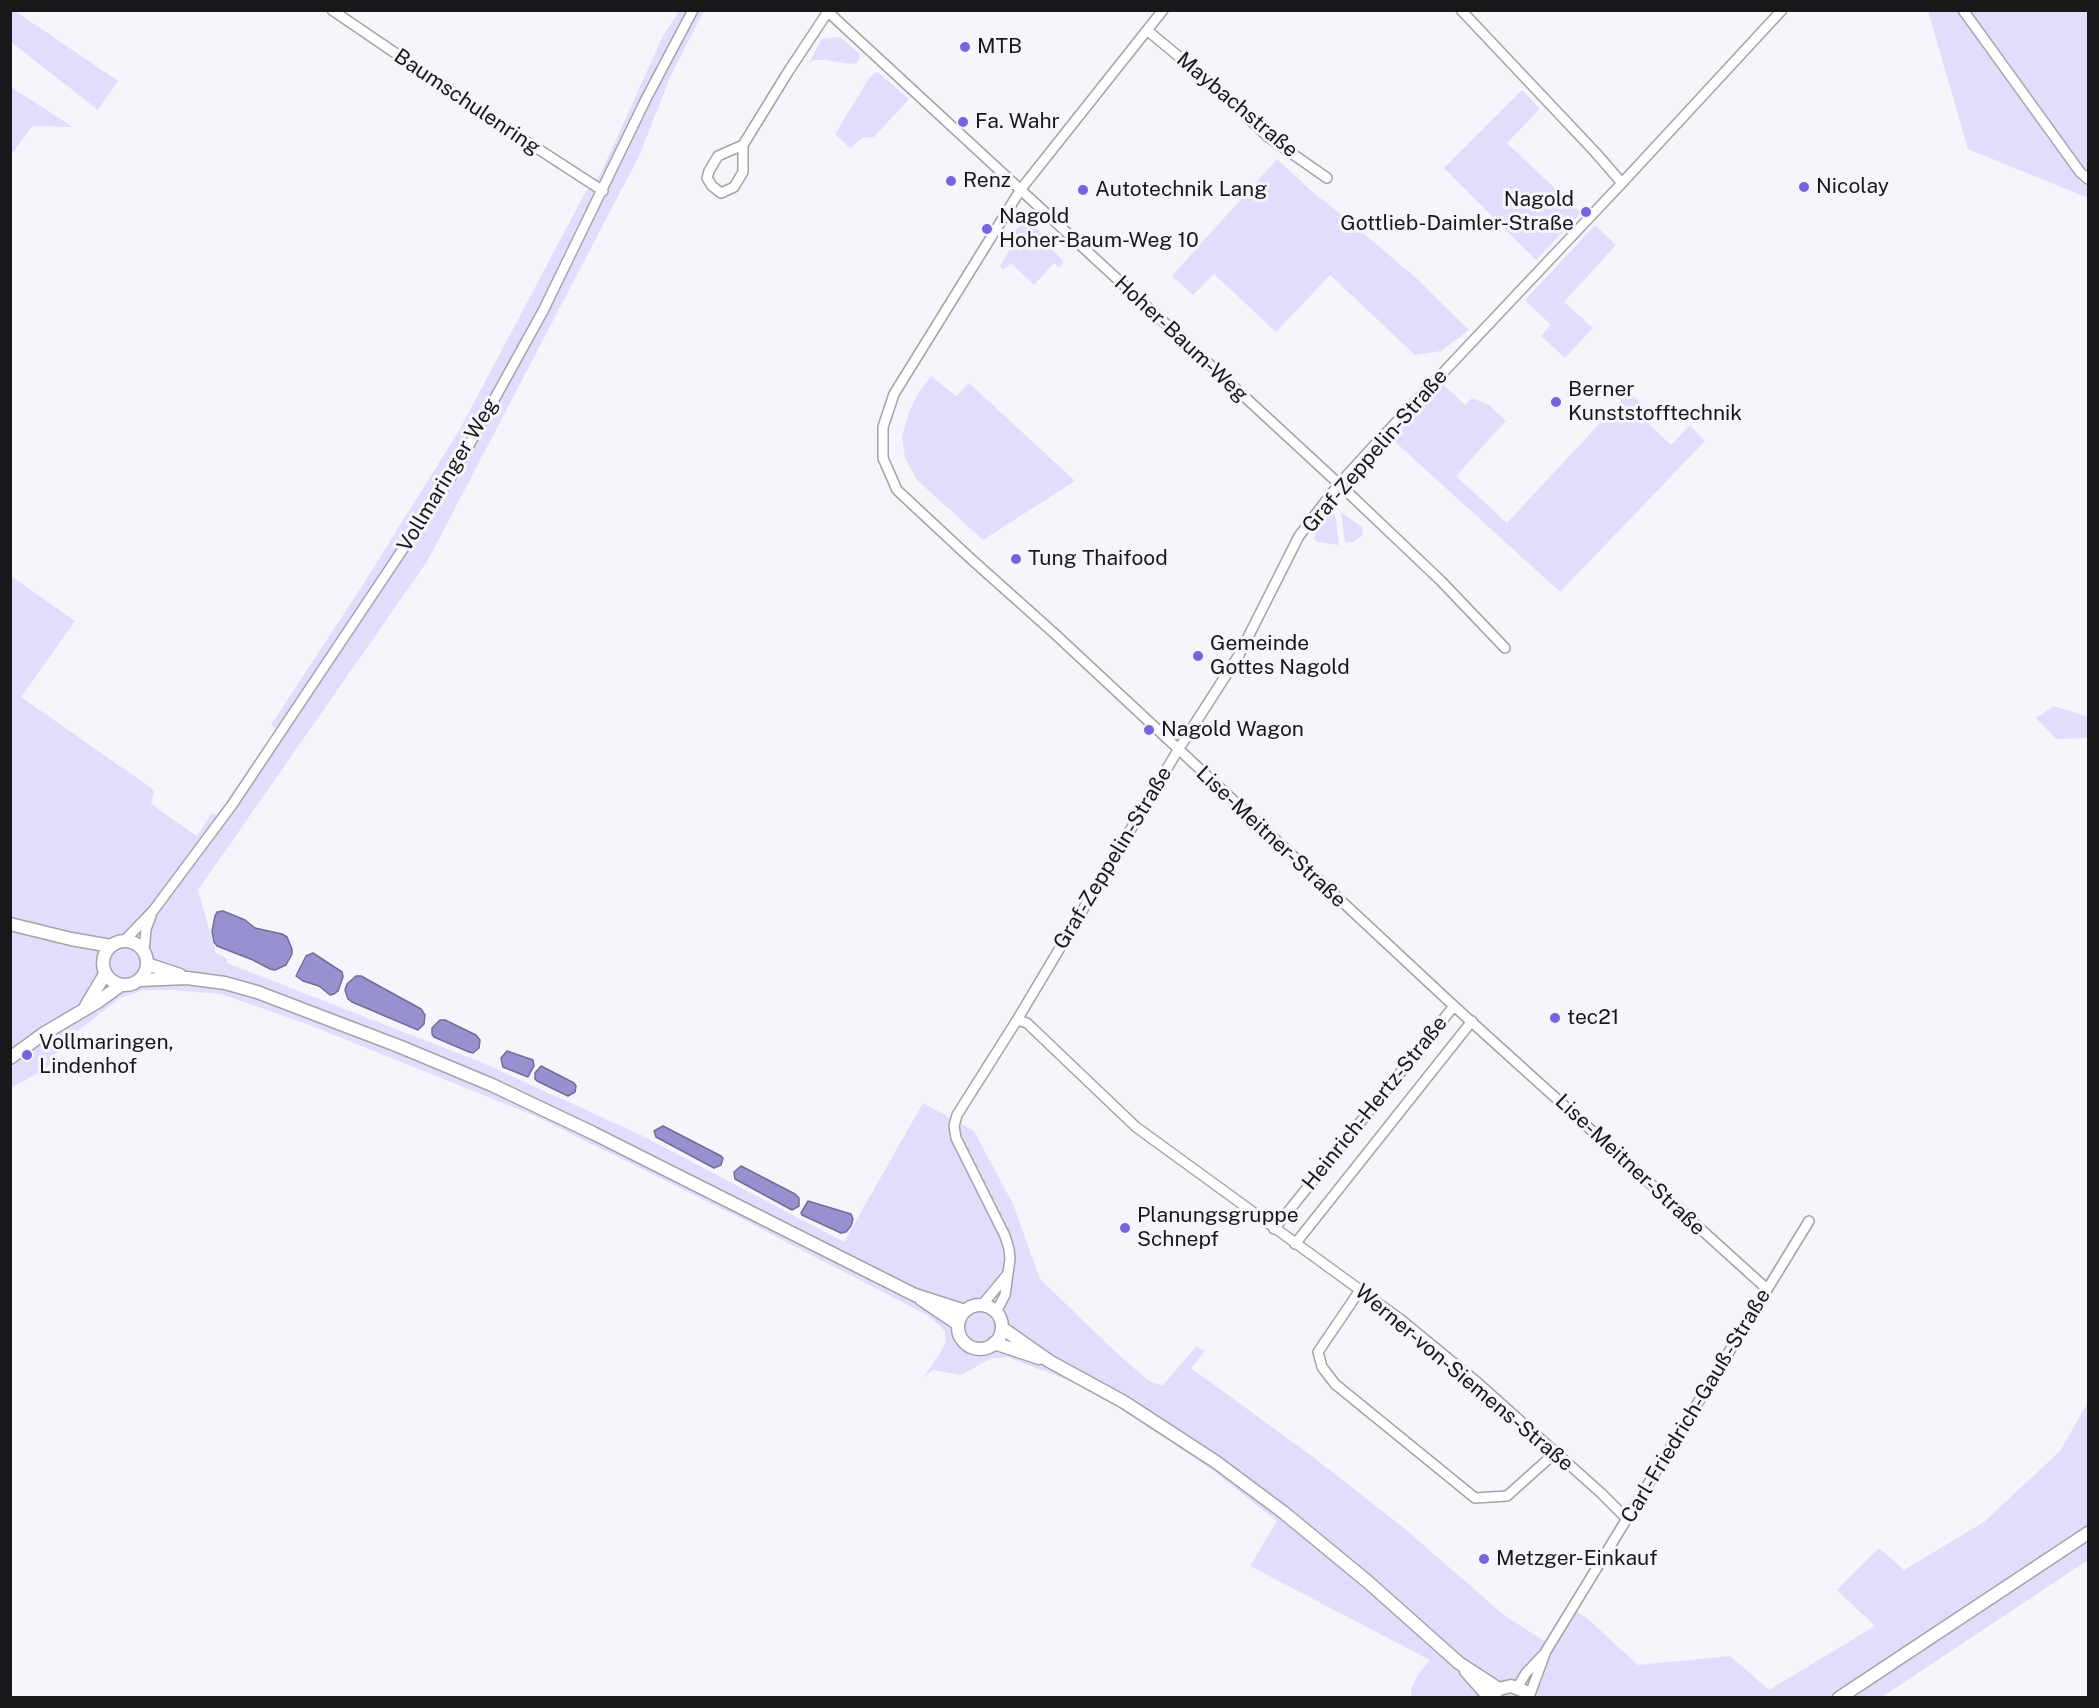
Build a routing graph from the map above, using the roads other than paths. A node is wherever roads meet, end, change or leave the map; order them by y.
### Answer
1 (332, 10) edge
2 (693, 10) edge
3 (1163, 10) edge
4 (1461, 10) edge
5 (1782, 10) edge
6 (1963, 10) edge
7 (828, 11) edge
8 (1148, 31) junction
9 (743, 145) junction
10 (1327, 178) dead end
11 (2088, 179) edge
12 (1622, 183) junction
13 (1021, 189) junction
14 (603, 191) junction
15 (1339, 484) junction
16 (1505, 648) dead end
17 (1178, 750) junction
18 (153, 910) junction
19 (10, 924) edge
20 (71, 939) junction
21 (126, 940) junction
22 (111, 946) junction
23 (146, 958) junction
24 (103, 959) junction
25 (105, 974) junction
26 (187, 978) junction
27 (139, 980) junction
28 (121, 985) junction
29 (1454, 1006) junction
30 (83, 1010) junction
31 (1017, 1020) junction
32 (1472, 1021) junction
33 (10, 1058) edge
34 (1809, 1221) dead end
35 (1274, 1229) junction
36 (1294, 1244) junction
37 (1007, 1275) junction
38 (1767, 1289) junction
39 (1360, 1290) junction
40 (915, 1295) junction
41 (982, 1305) junction
42 (965, 1311) junction
43 (996, 1312) junction
44 (958, 1324) junction
45 (1002, 1328) junction
46 (994, 1343) junction
47 (1049, 1361) junction
48 (1555, 1453) junction
49 (1627, 1519) junction
50 (2088, 1533) edge
51 (1546, 1652) junction
52 (1517, 1688) junction
53 (1492, 1694) edge
54 (1529, 1697) edge
55 (1839, 1698) edge

1 - 14 street, Baumschulenring
2 - 14 street, Vollmaringer Weg
3 - 8 street, Lise-Meitner-Straße
4 - 12 street
5 - 12 street, Graf-Zeppelin-Straße
6 - 11 street
7 - 9 street
7 - 13 street, Hoher-Baum-Weg
8 - 10 street, Maybachstraße
8 - 13 street, Lise-Meitner-Straße
9 - 9 street
12 - 15 street, Graf-Zeppelin-Straße
13 - 15 street, Hoher-Baum-Weg
13 - 17 street, Lise-Meitner-Straße
14 - 18 street, Vollmaringer Weg
15 - 16 street, Hoher-Baum-Weg
15 - 17 street, Graf-Zeppelin-Straße
17 - 29 street, Lise-Meitner-Straße
17 - 31 street, Graf-Zeppelin-Straße
18 - 21 street, Vollmaringer Weg
18 - 23 street, Vollmaringer Weg
19 - 20 street
20 - 22 street
20 - 24 street
21 - 22 street
21 - 23 street
22 - 24 street
23 - 26 street
23 - 27 street
24 - 25 street
25 - 28 street
25 - 30 street
26 - 27 street
26 - 40 street
27 - 28 street
28 - 30 street
29 - 32 street, Lise-Meitner-Straße
29 - 35 street, Heinrich-Hertz-Straße
30 - 33 street
31 - 35 street, Werner-von-Siemens-Straße
31 - 37 street, Graf-Zeppelin-Straße
32 - 36 street, Heinrich-Hertz-Straße
32 - 38 street, Lise-Meitner-Straße
34 - 38 street, Carl-Friedrich-Gauß-Straße
35 - 36 street, Werner-von-Siemens-Straße
36 - 39 street, Werner-von-Siemens-Straße
37 - 41 street
37 - 43 street, Graf-Zeppelin-Straße
38 - 49 street, Carl-Friedrich-Gauß-Straße
39 - 48 street, Werner-von-Siemens-Straße
39 - 48 street
40 - 42 street
40 - 44 street
41 - 42 street
41 - 43 street
42 - 44 street
43 - 45 street
44 - 46 street
45 - 46 street
45 - 47 street
46 - 47 street
47 - 53 street
48 - 49 street, Werner-von-Siemens-Straße
49 - 51 street, Carl-Friedrich-Gauß-Straße
50 - 55 street
51 - 52 street, Carl-Friedrich-Gauß-Straße
51 - 54 street, Carl-Friedrich-Gauß-Straße
52 - 53 street
52 - 54 street

